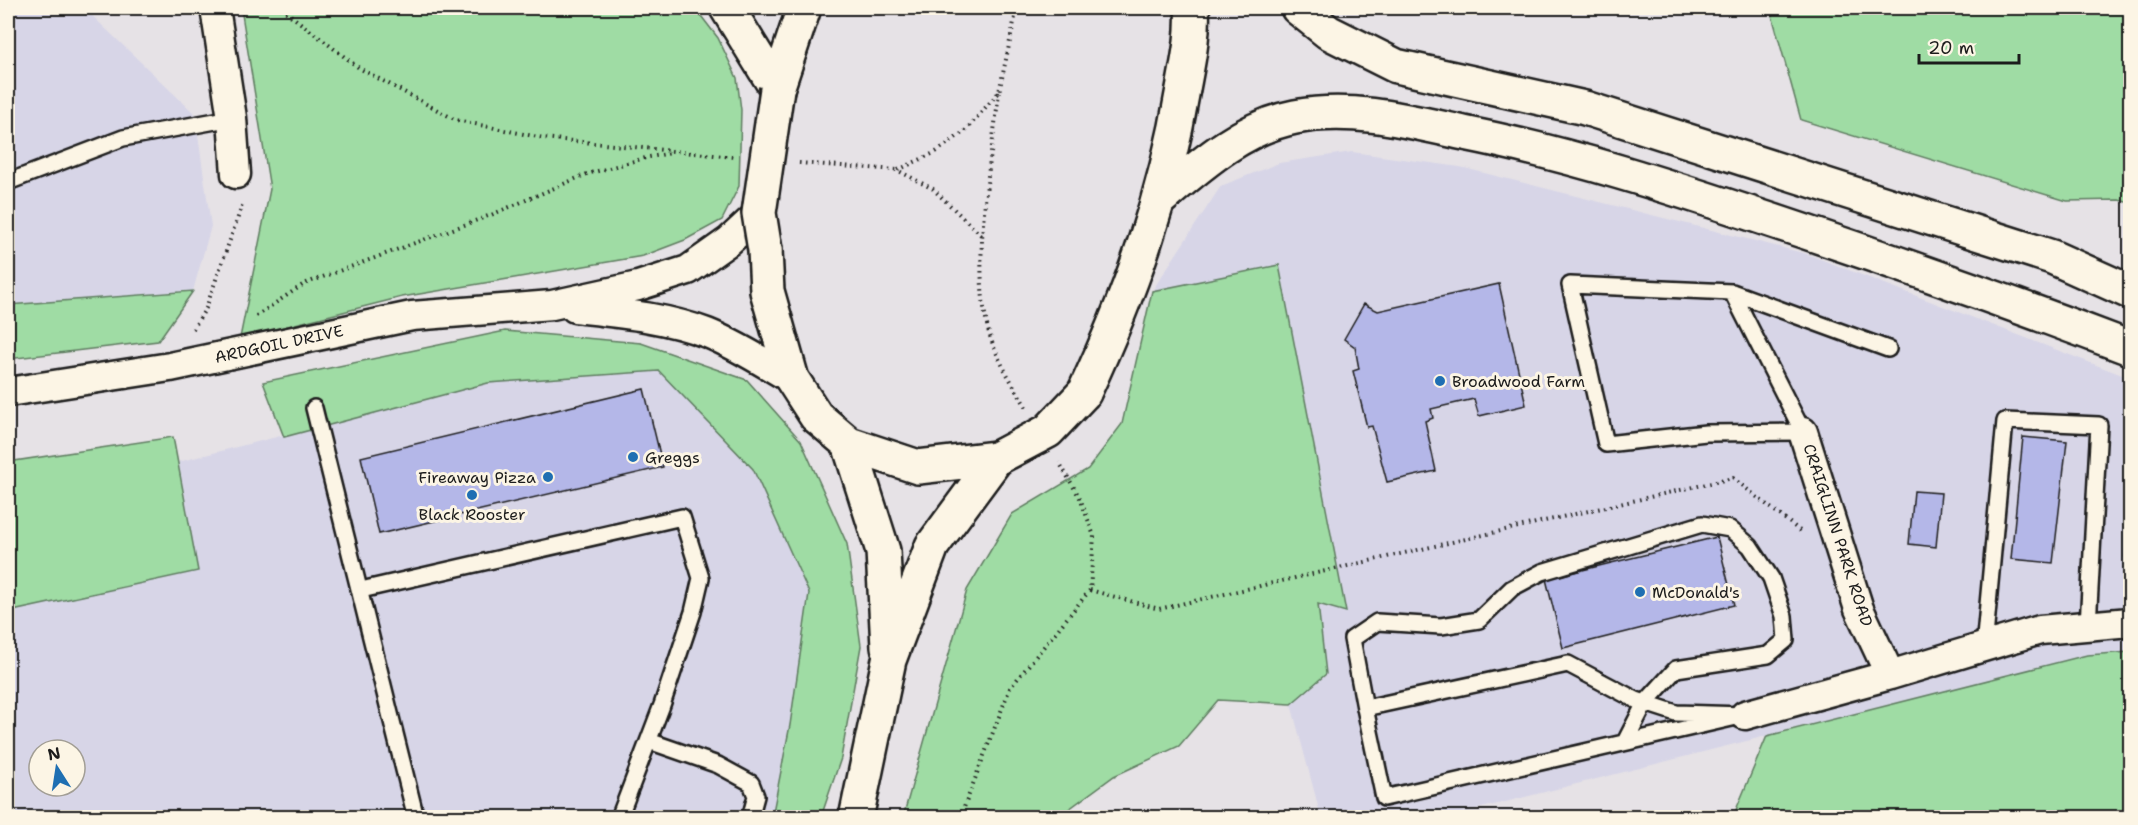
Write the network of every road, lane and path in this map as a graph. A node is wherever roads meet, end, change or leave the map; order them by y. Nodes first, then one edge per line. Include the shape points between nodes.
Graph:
1 (215, 8) edge
2 (281, 8) edge
3 (727, 8) edge
4 (804, 8) edge
5 (1017, 8) edge
6 (1192, 8) edge
7 (1298, 8) edge
8 (777, 89) junction
9 (999, 92) junction
10 (232, 118) junction
11 (236, 174) joint
12 (8, 182) edge
13 (1159, 200) junction
14 (759, 213) junction
15 (983, 237) junction
16 (1732, 292) junction
17 (2130, 292) edge
18 (552, 305) junction
19 (252, 318) dead end
20 (2130, 348) edge
21 (1888, 349) dead end
22 (170, 367) junction
23 (792, 380) junction
24 (8, 392) edge
25 (314, 408) dead end
26 (1027, 408) dead end
27 (1803, 432) junction
28 (849, 444) junction
29 (997, 458) junction
30 (1056, 458) dead end
31 (1806, 540) dead end
32 (361, 590) junction
33 (1090, 590) junction
34 (2130, 622) edge
35 (2088, 625) junction
36 (1984, 648) junction
37 (889, 660) junction
38 (1890, 675) junction
39 (1645, 703) junction
40 (1365, 708) junction
41 (1745, 715) junction
42 (649, 741) junction
43 (1624, 742) junction
44 (416, 818) edge
45 (619, 818) edge
46 (750, 818) edge
47 (856, 818) edge
48 (960, 818) edge

1 - 10 street
2 - 19 path via 359,68 456,120 543,138 680,152 587,174 491,215 304,284
3 - 8 main road
4 - 8 main road
5 - 9 path
6 - 13 main road via 1194,27 1178,122
7 - 17 main road via 1328,32 1396,66 1585,108 2052,257
8 - 14 main road, bridge
9 - 15 path
9 - 15 path via 965,131 936,152 897,170 933,189
10 - 11 street
10 - 12 lane via 123,138
11 - 22 path via 246,195 206,308
13 - 20 main road via 1198,166 1250,132 1293,117 1344,112 1534,147 1644,178 1957,282
13 - 29 main road, bridge via 1121,314 1084,393 1048,431
14 - 18 street, ARDGOIL DRIVE via 729,241 688,270 638,286
14 - 23 main road, bridge via 767,291
15 - 26 path via 982,297 988,331
16 - 21 lane
16 - 27 lane
16 - 27 lane via 1570,285 1606,444 1706,433
18 - 22 street, ARDGOIL DRIVE via 412,316
18 - 23 street, ARDGOIL DRIVE via 641,316 706,333
22 - 24 street, ARDGOIL DRIVE
23 - 28 main road via 816,416
25 - 32 lane
27 - 38 street, CRAIGLINN PARK ROAD via 1859,609
28 - 29 main road via 918,466
28 - 37 main road via 883,551
29 - 37 main road via 932,546
30 - 33 path via 1080,498 1094,536
31 - 33 path via 1733,478 1159,609
32 - 42 lane via 682,517 701,578
32 - 44 lane
33 - 48 path via 1010,688
34 - 35 street
35 - 36 street via 2040,630
35 - 36 lane via 2099,425 2005,421
36 - 38 street
37 - 47 main road
38 - 41 street
39 - 40 lane via 1568,664
39 - 40 lane via 1676,669 1768,655 1786,640 1784,616 1771,578 1750,546 1730,529 1702,524 1542,572 1512,588 1479,620 1425,626 1377,622 1352,639
39 - 41 lane via 1676,713
39 - 43 lane
40 - 43 lane via 1384,798
41 - 43 lane
42 - 45 lane
42 - 46 lane via 718,765 751,783 756,796

